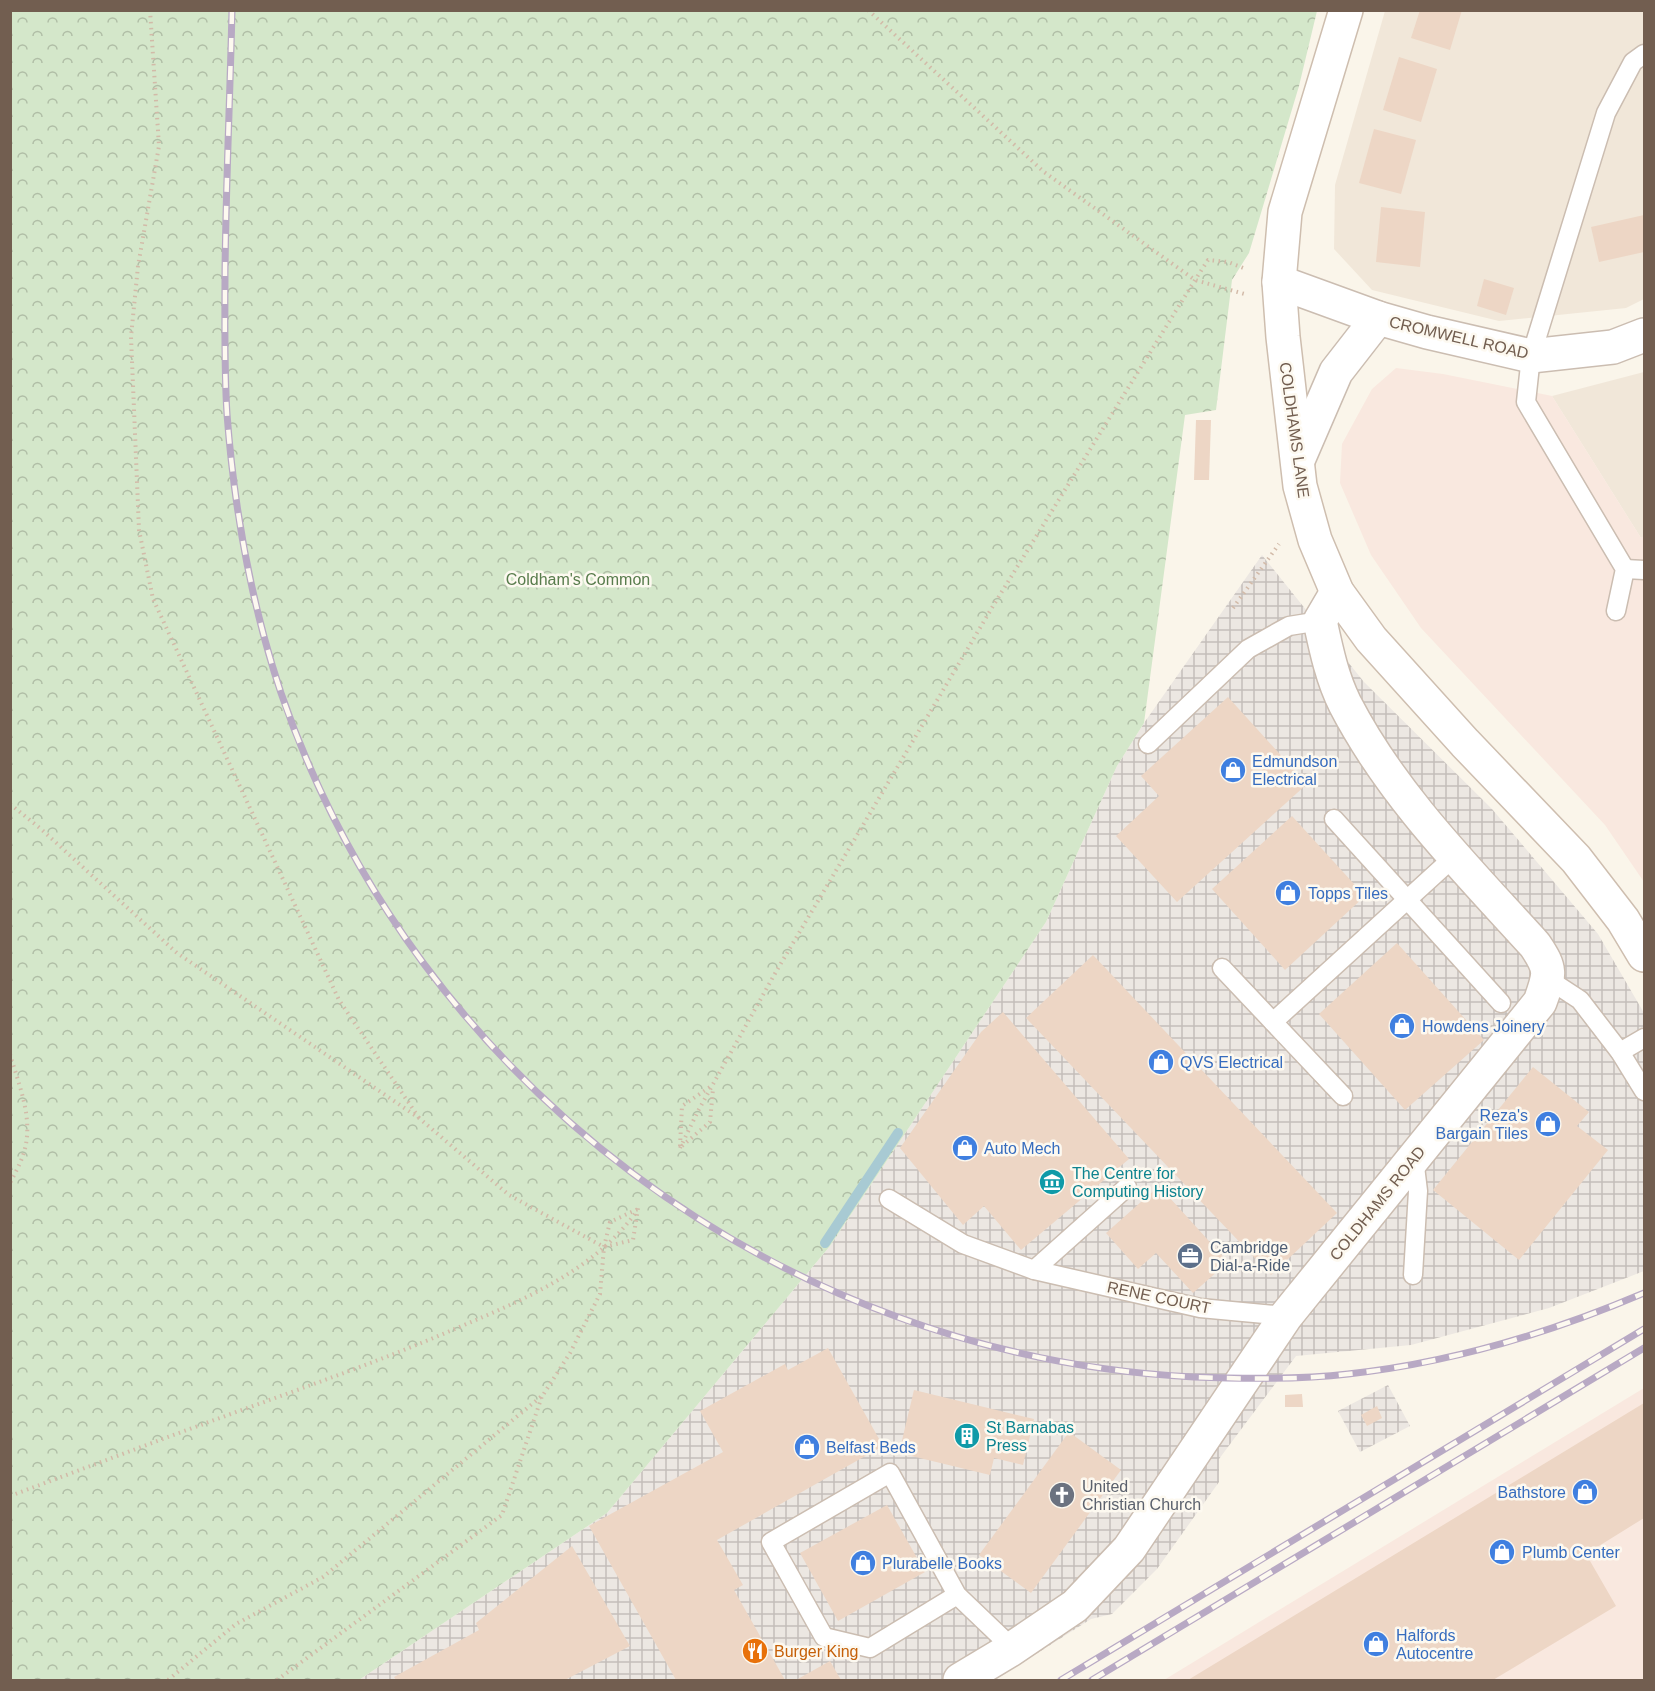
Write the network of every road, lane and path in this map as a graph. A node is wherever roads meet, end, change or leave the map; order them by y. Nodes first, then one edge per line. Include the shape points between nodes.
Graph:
1 (150, 10) edge
2 (868, 10) edge
3 (1346, 10) edge
4 (1644, 54) edge
5 (1195, 280) junction
6 (1259, 280) junction
7 (1248, 295) junction
8 (1248, 304) dead end
9 (1378, 318) junction
10 (1644, 335) edge
11 (1531, 356) junction
12 (1298, 460) junction
13 (1279, 544) dead end
14 (1625, 569) junction
15 (1644, 570) edge
16 (1337, 592) junction
17 (1233, 608) dead end
18 (1616, 611) dead end
19 (1320, 621) junction
20 (1148, 744) dead end
21 (10, 804) edge
22 (1334, 819) dead end
23 (1455, 856) junction
24 (1407, 900) junction
25 (1644, 955) edge
26 (1222, 968) dead end
27 (1548, 979) junction
28 (1501, 1003) dead end
29 (1273, 1022) junction
30 (1644, 1038) edge
31 (1620, 1052) junction
32 (10, 1054) edge
33 (713, 1085) junction
34 (1644, 1090) edge
35 (1343, 1096) dead end
36 (419, 1118) junction
37 (680, 1148) junction
38 (1414, 1158) junction
39 (16, 1171) junction
40 (10, 1173) edge
41 (10, 1183) edge
42 (1127, 1187) dead end
43 (889, 1199) dead end
44 (638, 1208) junction
45 (604, 1247) junction
46 (1034, 1270) junction
47 (1413, 1275) dead end
48 (1286, 1316) junction
49 (543, 1395) junction
50 (10, 1496) edge
51 (957, 1595) junction
52 (1010, 1650) junction
53 (168, 1680) edge
54 (277, 1680) edge
55 (960, 1680) edge

1 - 36 path via 159,146 138,266 131,337 139,530 153,599 339,1000
2 - 5 path via 1044,172
3 - 6 street, COLDHAMS LANE via 1285,212
4 - 11 lane via 1634,62 1606,113
5 - 6 path via 1208,260 1228,262
5 - 7 path
5 - 33 path via 993,606
6 - 7 path
6 - 9 street, CROMWELL ROAD
6 - 12 street, COLDHAMS LANE via 1282,338
7 - 8 path
9 - 11 street, CROMWELL ROAD
9 - 12 street via 1336,372
10 - 11 street, CROMWELL ROAD via 1613,347
11 - 14 lane via 1526,402
12 - 16 street, COLDHAMS LANE via 1300,486 1315,540
13 - 17 path
14 - 15 lane
14 - 18 lane
16 - 19 street
16 - 25 street, COLDHAMS LANE via 1371,639 1576,859 1623,920
19 - 20 lane via 1289,626 1248,649
19 - 23 street via 1328,661 1344,703 1394,784
21 - 36 path via 177,953
22 - 24 lane
23 - 24 lane
23 - 27 street via 1535,945 1547,963
24 - 28 lane
24 - 29 lane
26 - 29 lane
27 - 31 lane via 1580,1000
27 - 38 street, COLDHAMS ROAD via 1540,1002
29 - 35 lane
30 - 31 lane
31 - 34 lane
32 - 39 path via 27,1111 24,1152
33 - 37 path
33 - 37 path via 710,1122
33 - 37 path via 682,1106
36 - 45 path via 509,1195
38 - 47 lane via 1418,1191
38 - 48 street, COLDHAMS ROAD
39 - 40 path
39 - 41 path
42 - 46 lane
43 - 46 lane, RENE COURT via 963,1244
44 - 45 path via 622,1231
44 - 45 path via 610,1222
44 - 45 path via 633,1240
45 - 49 path via 600,1294
45 - 50 path via 570,1274 528,1297 401,1352
46 - 48 lane, RENE COURT via 1200,1308
48 - 52 street, COLDHAMS ROAD via 1129,1549 1075,1606
49 - 53 path via 323,1577 236,1624
49 - 54 path via 502,1515
51 - 51 lane via 870,1648 824,1637 771,1542 890,1473
51 - 52 lane
52 - 55 street, COLDHAMS ROAD

